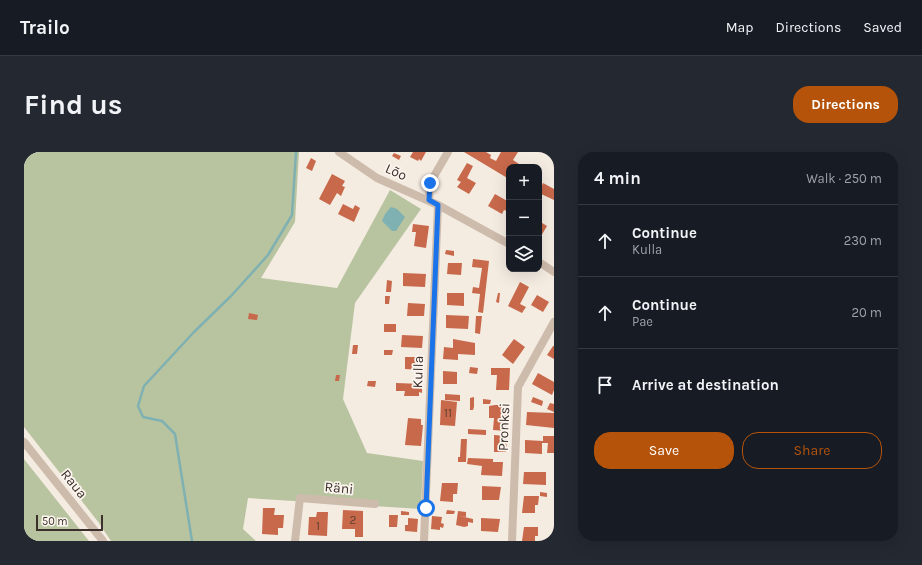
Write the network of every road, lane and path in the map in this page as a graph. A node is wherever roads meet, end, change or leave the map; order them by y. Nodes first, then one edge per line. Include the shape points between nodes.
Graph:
1 (340, 152) edge
2 (448, 152) edge
3 (429, 200) junction
4 (438, 205) junction
5 (506, 242) edge
6 (542, 264) edge
7 (554, 272) edge
8 (554, 322) edge
9 (24, 442) edge
10 (375, 504) dead end
11 (103, 541) edge
12 (295, 541) edge
13 (424, 541) edge
14 (512, 541) edge

1 - 3 street, Lõo via 377,178
2 - 3 street via 430,183
3 - 4 street, Lõo
4 - 5 street, Lõo
4 - 13 street, Kulla
6 - 7 street
8 - 14 street, Pronksi via 518,386
9 - 11 street, Raua
10 - 12 street, Räni via 300,498

